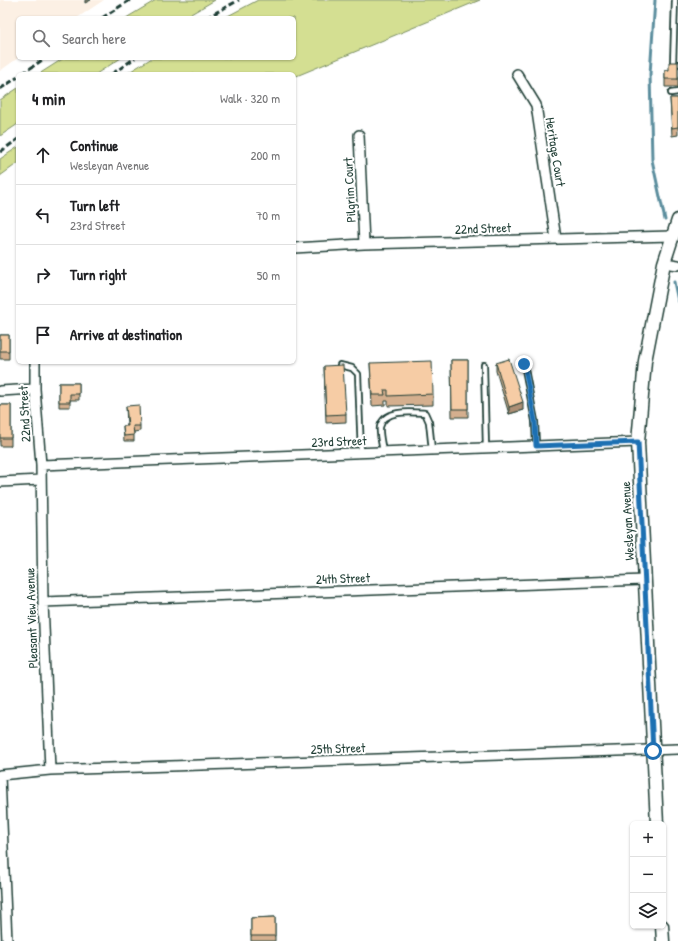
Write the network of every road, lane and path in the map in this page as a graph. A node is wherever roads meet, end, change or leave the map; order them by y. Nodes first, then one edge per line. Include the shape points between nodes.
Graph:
1 (675, 0) edge
2 (678, 64) edge
3 (517, 74) dead end
4 (678, 92) edge
5 (671, 93) dead end
6 (359, 135) dead end
7 (678, 220) edge
8 (672, 236) junction
9 (556, 239) junction
10 (364, 244) junction
11 (296, 248) edge
12 (664, 263) junction
13 (678, 265) edge
14 (35, 364) edge
15 (524, 364) dead end
16 (484, 365) dead end
17 (340, 366) edge
18 (35, 390) junction
19 (0, 391) edge
20 (638, 442) junction
21 (536, 446) junction
22 (486, 448) junction
23 (432, 450) junction
24 (383, 452) junction
25 (361, 453) junction
26 (40, 465) junction
27 (41, 480) junction
28 (0, 482) edge
29 (644, 580) junction
30 (43, 602) junction
31 (678, 749) edge
32 (653, 751) junction
33 (50, 770) junction
34 (0, 776) edge
35 (657, 821) edge
36 (662, 929) edge
37 (7, 941) edge
38 (663, 941) edge

1 - 2 lane via 672,64
3 - 9 street, Heritage Court via 536,105
4 - 5 lane
6 - 10 street, Pilgrim Court
7 - 8 street, Wesleyan Avenue
8 - 9 street, 22nd Street
8 - 12 street, Wesleyan Avenue
9 - 10 street, 22nd Street
10 - 11 street, 22nd Street
12 - 13 street
12 - 20 street, Wesleyan Avenue via 645,361
14 - 18 street, 22nd Street
15 - 21 lane via 535,421
16 - 22 lane
17 - 25 lane via 352,368 358,374
18 - 19 street
18 - 26 street, 22nd Street
20 - 21 street, 23rd Street
20 - 29 street, Wesleyan Avenue
21 - 22 street, 23rd Street
22 - 23 street, 23rd Street
23 - 24 street, 23rd Street
23 - 24 lane via 429,422 425,413 411,412 390,414 383,419 380,428
24 - 25 street, 23rd Street
25 - 26 street, 23rd Street
26 - 27 street, Pleasant View Avenue
27 - 28 street
27 - 30 street, Pleasant View Avenue
29 - 30 street, 24th Street
29 - 32 street, Wesleyan Avenue
30 - 33 street, Pleasant View Avenue
31 - 32 street, 25th Street
32 - 33 street, 25th Street
32 - 35 street, Wesleyan Avenue
33 - 34 street, 25th Street
34 - 37 street
36 - 38 street

